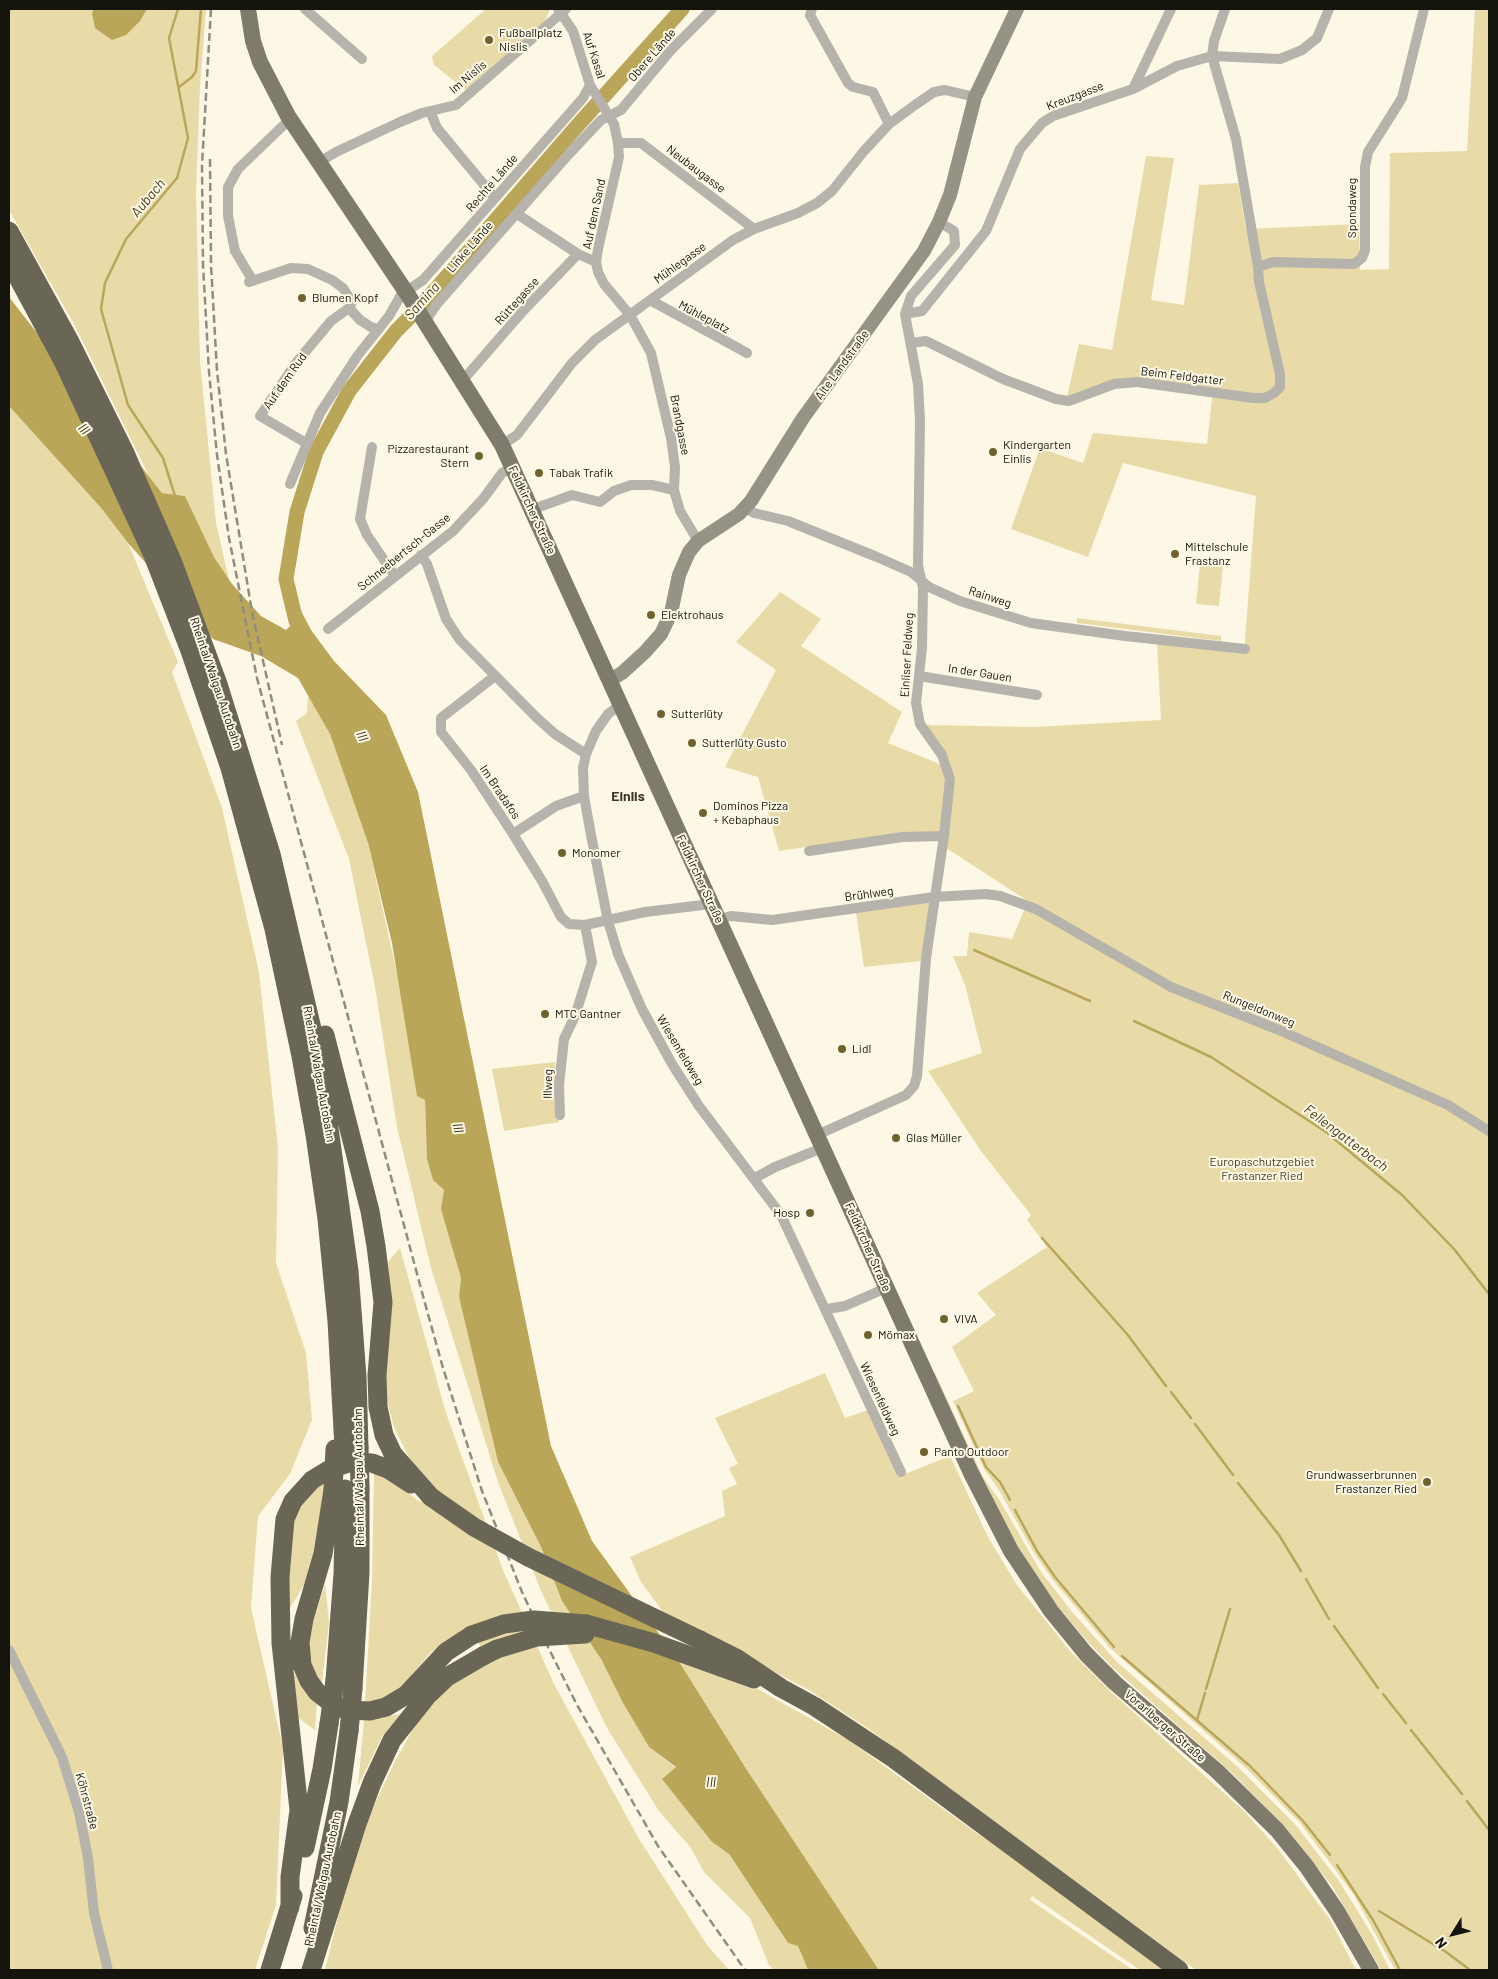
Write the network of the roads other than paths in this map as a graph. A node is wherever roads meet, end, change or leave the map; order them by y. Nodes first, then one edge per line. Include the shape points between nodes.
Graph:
1 (248, 9) edge
2 (305, 9) edge
3 (712, 9) edge
4 (812, 9) edge
5 (1017, 9) edge
6 (1171, 9) edge
7 (1225, 9) edge
8 (1329, 9) edge
9 (1424, 9) edge
10 (562, 10) edge
11 (1212, 56) junction
12 (362, 59) dead end
13 (591, 88) junction
14 (1133, 89) junction
15 (976, 97) junction
16 (430, 111) junction
17 (607, 113) junction
18 (290, 119) junction
19 (889, 124) junction
20 (618, 143) junction
21 (318, 163) junction
22 (495, 198) junction
23 (517, 214) junction
24 (939, 222) junction
25 (754, 229) junction
26 (9, 231) edge
27 (578, 254) junction
28 (596, 262) junction
29 (11, 266) edge
30 (1258, 267) junction
31 (407, 294) junction
32 (650, 300) junction
33 (349, 308) junction
34 (905, 314) junction
35 (630, 315) junction
36 (424, 320) junction
37 (379, 329) junction
38 (910, 343) junction
39 (747, 354) dead end
40 (463, 380) junction
41 (306, 443) junction
42 (502, 445) junction
43 (372, 446) dead end
44 (512, 467) junction
45 (290, 484) dead end
46 (674, 490) junction
47 (746, 508) junction
48 (531, 510) junction
49 (698, 541) junction
50 (421, 555) junction
51 (395, 576) junction
52 (921, 579) junction
53 (328, 629) dead end
54 (1245, 649) dead end
55 (494, 676) junction
56 (919, 676) junction
57 (610, 680) junction
58 (1037, 695) dead end
59 (621, 704) junction
60 (586, 754) junction
61 (584, 796) junction
62 (513, 834) junction
63 (944, 836) junction
64 (809, 851) dead end
65 (934, 897) junction
66 (1024, 903) joint
67 (715, 912) junction
68 (608, 921) junction
69 (585, 924) junction
70 (295, 952) junction
71 (560, 1115) dead end
72 (1489, 1132) edge
73 (820, 1142) junction
74 (755, 1178) junction
75 (886, 1288) junction
76 (827, 1309) junction
77 (346, 1448) junction
78 (902, 1472) dead end
79 (971, 1473) joint
80 (346, 1489) junction
81 (431, 1497) junction
82 (618, 1635) junction
83 (9, 1650) edge
84 (781, 1688) junction
85 (290, 1907) junction
86 (108, 1970) edge
87 (270, 1970) edge
88 (303, 1970) edge
89 (310, 1970) edge
90 (1179, 1970) edge
91 (1371, 1970) edge

1 - 18 main road via 260,62
2 - 12 street
3 - 17 street, Obere Lände via 671,50 621,110
4 - 19 street via 810,15 848,83 873,92
5 - 15 main road, Alte Landstraße
6 - 14 street
7 - 11 street
8 - 11 street, Kreuzgasse via 1317,38 1302,50 1280,59
9 - 30 street, Spondaweg via 1402,98 1368,152 1365,167 1365,250 1362,258 1354,264 1273,262
10 - 13 street, Auf Kasal via 573,32
10 - 16 street, Im Nislis via 456,104
11 - 14 street, Kreuzgasse via 1177,66
11 - 30 street via 1236,139
13 - 17 street, Auf Kasal
13 - 22 street, Rechte Lände
14 - 34 street, Kreuzgasse via 1053,116 1042,123 1020,149 986,231 922,311
15 - 19 street, Mühlegasse via 946,90 934,92
15 - 24 main road, Alte Landstraße via 950,195
16 - 21 street, Im Nislis via 391,126
16 - 22 street via 437,128
17 - 20 street, Auf dem Sand via 614,124
17 - 23 street, Linke Lände
18 - 21 main road
18 - 33 street via 238,169 228,187 228,216 235,251 251,282 298,266 343,288 352,302
19 - 25 street, Mühlegasse via 825,197 798,213
20 - 25 street, Neubaugasse via 641,143
20 - 28 street, Auf dem Sand via 619,157
21 - 31 main road
22 - 31 street, Rechte Lände
23 - 27 street
23 - 36 street, Linke Lände
24 - 34 street via 954,231 955,245 912,296
24 - 47 main road, Alte Landstraße via 924,251 803,418
25 - 32 street, Mühlegasse via 733,240
26 - 70 highway, Rheintal/Walgau Autobahn via 70,340 173,563 237,740
27 - 28 street
27 - 40 street, Rüttegasse
28 - 35 street, Auf dem Sand via 604,284
29 - 77 highway, Rheintal/Walgau Autobahn via 64,363 153,555 230,768 274,929 316,1143 329,1238
30 - 38 street, Beim Feldgatter via 1280,374 1280,387 1265,398 1137,382 1114,384 1069,401 1056,399 1003,379 926,342
31 - 36 main road, Feldkircher Straße
31 - 37 street
32 - 35 street, Mühlegasse
32 - 39 street, Mühleplatz
33 - 37 street via 366,323
33 - 41 street, Auf dem Rud via 331,321 296,363 260,416
34 - 38 street, Einliser Feldweg
35 - 42 street, Mühlegasse via 595,340 572,363 517,435
35 - 46 street, Brandgasse via 652,352 671,438
36 - 40 main road, Feldkircher Straße
37 - 41 street via 339,383
38 - 52 street, Einliser Feldweg via 919,389 918,565
40 - 42 main road, Feldkircher Straße
41 - 45 street
42 - 44 main road, Feldkircher Straße
43 - 51 street via 360,519 367,536
44 - 48 main road, Feldkircher Straße
44 - 50 street, Schneebertsch-Gasse via 502,473 453,530
46 - 48 street via 631,485 614,491 600,502 572,495
46 - 49 street, Brandgasse via 680,512
47 - 49 main road, Alte Landstraße
47 - 52 street, Rainweg via 754,514 815,531
48 - 57 main road, Feldkircher Straße
49 - 57 main road, Alte Landstraße via 683,562 672,613 661,634 622,673
50 - 51 street, Schneebertsch-Gasse
50 - 55 street via 446,619 460,640
51 - 53 street, Schneebertsch-Gasse
52 - 54 street, Rainweg via 960,601 1031,623
52 - 56 street, Einliser Feldweg
55 - 60 street via 543,723
55 - 62 street, Im Bradafos via 442,718 441,732 471,770
56 - 58 street, In der Gauen
56 - 63 street, Einliser Feldweg via 916,703 920,724 942,755 950,778
57 - 59 main road, Feldkircher Straße
59 - 60 street, Wiesenfeldweg via 606,717
59 - 67 main road, Feldkircher Straße
60 - 61 street, Wiesenfeldweg
61 - 62 street via 556,806
61 - 68 street, Wiesenfeldweg
62 - 69 street, Im Bradafos via 561,917 569,924
63 - 64 street via 902,837
63 - 65 street, Einliser Feldweg
65 - 66 street, Brühlweg via 986,894
65 - 67 street, Brühlweg via 772,920
65 - 73 street, Einliser Feldweg via 914,1086 906,1095
66 - 72 street, Rungeldonweg via 1160,982 1448,1105
67 - 68 street via 645,912
67 - 73 main road, Feldkircher Straße
68 - 69 street, Im Bradafos
68 - 74 street, Wiesenfeldweg via 628,978 672,1064 699,1106
69 - 71 street, Illweg via 592,962 576,1016 564,1039 559,1085
70 - 77 highway, Rheintal/Walgau Autobahn via 312,1029 349,1271 357,1377
70 - 81 highway via 317,1004 370,1211 383,1302 377,1375 378,1407 384,1435 393,1454
73 - 74 street
73 - 75 main road, Feldkircher Straße
74 - 76 street, Wiesenfeldweg via 785,1221
75 - 76 street via 845,1306
75 - 79 main road, Feldkircher Straße
76 - 78 street, Wiesenfeldweg via 846,1357
77 - 80 highway, Rheintal/Walgau Autobahn
79 - 91 main road, Vorarlberger Straße via 1011,1551 1059,1621 1115,1683 1218,1772 1277,1830 1338,1911
80 - 82 highway, bridge via 323,1554 300,1642 305,1673 317,1692 335,1706 370,1711 386,1707 406,1695 446,1652 472,1635 504,1624 534,1620 586,1624
80 - 85 highway, Rheintal/Walgau Autobahn, bridge via 343,1583 329,1724 312,1817
80 - 88 highway, Rheintal/Walgau Autobahn, bridge via 360,1573 353,1688 339,1802
81 - 84 highway, bridge via 474,1527 528,1557 700,1640 754,1669
81 - 85 highway via 388,1469 372,1463 352,1462 330,1469 312,1480 293,1502 285,1519 280,1577 281,1643 299,1810 290,1877
82 - 84 highway via 654,1643
82 - 89 highway, bridge via 562,1634 497,1649 447,1678 428,1695 392,1740 372,1783
83 - 86 street, Köhrstraße via 62,1757 79,1812 94,1913
84 - 90 highway via 893,1758
85 - 87 highway, Rheintal/Walgau Autobahn

